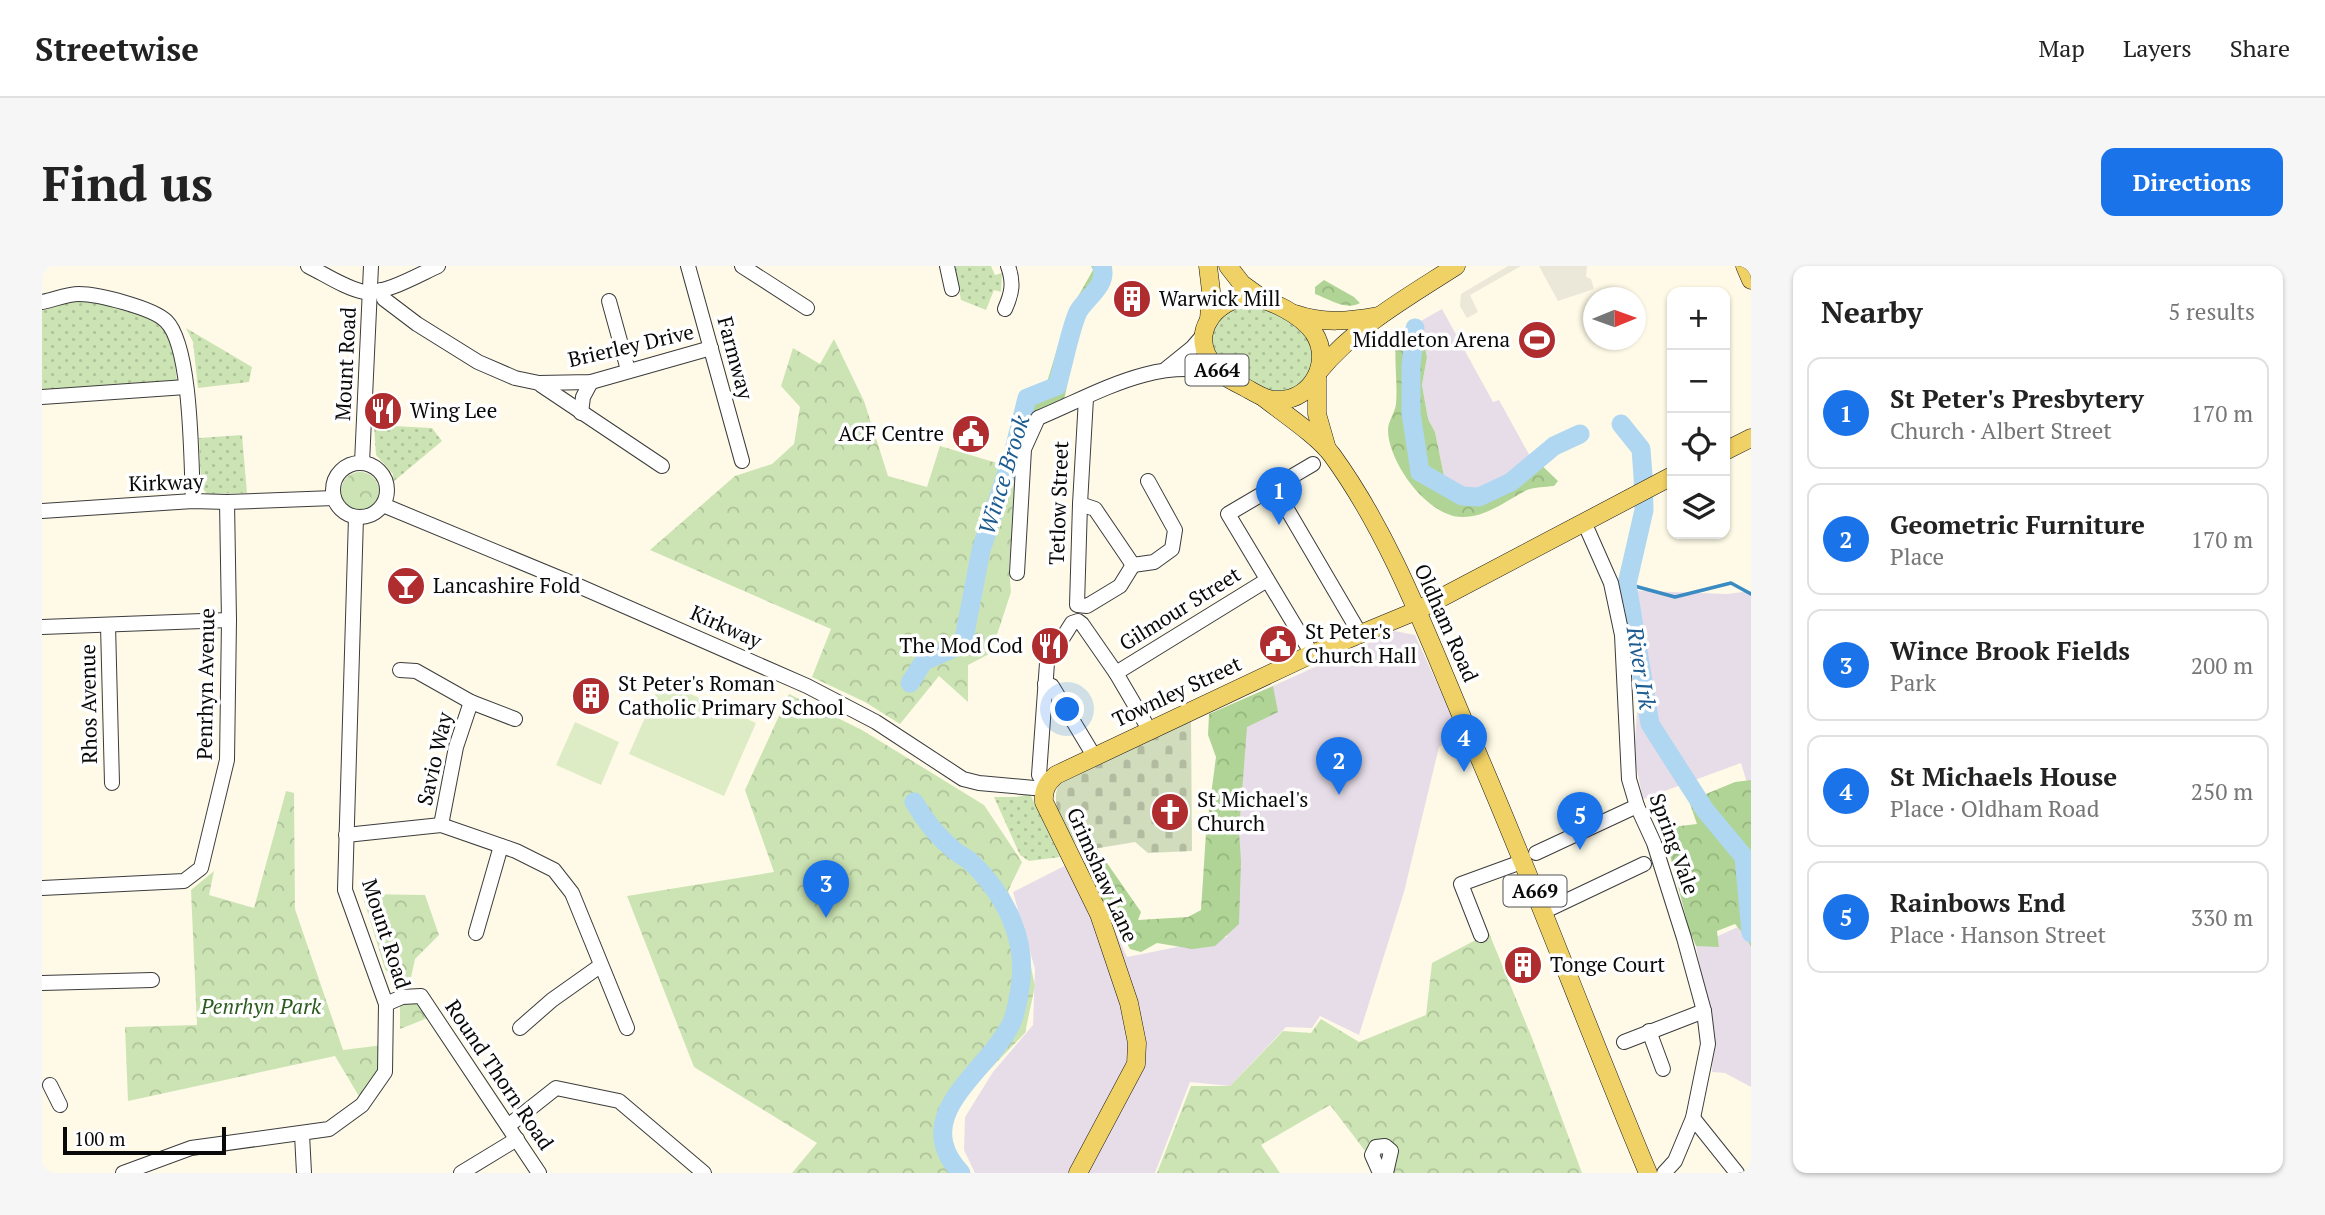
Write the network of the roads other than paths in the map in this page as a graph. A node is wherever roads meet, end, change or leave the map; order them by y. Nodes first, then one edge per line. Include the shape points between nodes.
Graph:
1 (308, 266) edge
2 (371, 266) edge
3 (438, 266) edge
4 (688, 266) edge
5 (742, 266) edge
6 (947, 266) edge
7 (1008, 266) edge
8 (1208, 266) edge
9 (1228, 266) edge
10 (1456, 266) edge
11 (1745, 266) edge
12 (1751, 280) edge
13 (952, 289) dead end
14 (375, 291) junction
15 (1265, 299) junction
16 (609, 301) dead end
17 (42, 302) edge
18 (807, 308) dead end
19 (1005, 309) dead end
20 (1285, 310) junction
21 (1378, 316) junction
22 (1207, 327) junction
23 (711, 348) junction
24 (628, 370) junction
25 (1162, 372) junction
26 (1221, 374) junction
27 (1318, 374) junction
28 (591, 382) junction
29 (539, 383) junction
30 (186, 387) junction
31 (42, 397) edge
32 (1263, 397) junction
33 (1086, 398) junction
34 (581, 413) junction
35 (1751, 438) edge
36 (1730, 448) edge
37 (1327, 450) junction
38 (742, 461) dead end
39 (362, 463) junction
40 (1313, 464) dead end
41 (662, 466) dead end
42 (1667, 478) edge
43 (1148, 481) dead end
44 (1274, 487) junction
45 (334, 498) junction
46 (193, 501) junction
47 (227, 502) junction
48 (1080, 504) junction
49 (383, 505) junction
50 (42, 511) edge
51 (356, 517) junction
52 (1584, 522) junction
53 (1133, 565) junction
54 (1017, 573) dead end
55 (1267, 579) junction
56 (1416, 611) junction
57 (229, 620) junction
58 (108, 625) junction
59 (42, 627) edge
60 (1359, 632) junction
61 (1312, 654) junction
62 (400, 670) dead end
63 (1116, 673) junction
64 (1045, 684) junction
65 (471, 702) junction
66 (515, 719) dead end
67 (1150, 731) junction
68 (1094, 756) junction
69 (112, 783) dead end
70 (1046, 786) junction
71 (1637, 806) junction
72 (441, 825) junction
73 (345, 835) junction
74 (501, 846) junction
75 (1530, 857) junction
76 (1644, 864) dead end
77 (42, 888) edge
78 (1542, 912) junction
79 (476, 933) dead end
80 (1481, 935) dead end
81 (600, 966) junction
82 (152, 980) dead end
83 (42, 984) edge
84 (386, 1004) junction
85 (1704, 1011) junction
86 (520, 1028) dead end
87 (627, 1028) dead end
88 (1649, 1031) junction
89 (1624, 1042) dead end
90 (1662, 1069) dead end
91 (1693, 1118) junction
92 (508, 1126) junction
93 (302, 1133) junction
94 (517, 1139) junction
95 (123, 1173) edge
96 (304, 1173) edge
97 (461, 1173) edge
98 (539, 1173) edge
99 (704, 1173) edge
100 (1078, 1173) edge
101 (1380, 1173) edge
102 (1386, 1173) edge
103 (1648, 1173) edge
104 (1664, 1173) edge
105 (1737, 1173) edge

1 - 14 street via 346,285
2 - 14 street, Mount Road
3 - 14 street
4 - 23 street, Farmway
5 - 18 street
6 - 13 street
7 - 19 street via 1013,278
8 - 22 main road, A664
9 - 15 main road, A664 via 1242,284
10 - 21 main road, A664
11 - 12 main road
14 - 29 street, Brierley Drive via 478,362
14 - 39 street, Mount Road
15 - 20 main road, A664
15 - 22 main road, A664 via 1231,299 1215,311
16 - 24 street
17 - 30 street via 78,294 124,302 166,320 179,343
20 - 21 main road, A664 via 1321,320
20 - 27 main road, A664 via 1314,333 1321,351
21 - 27 main road, A664 via 1331,356
22 - 25 street
22 - 26 main road, A664 via 1206,351
23 - 24 street, Brierley Drive
23 - 38 street, Farmway
24 - 28 street, Brierley Drive
25 - 26 street via 1192,367
25 - 33 street via 1117,382
26 - 32 main road, A664
27 - 32 main road, A664 via 1297,396 1282,400
27 - 37 main road, Oldham Road via 1317,414
28 - 29 street, Brierley Drive
28 - 34 street
29 - 34 street
30 - 31 street
30 - 46 street
32 - 37 main road, Oldham Road
33 - 48 street, Tetlow Street
33 - 54 street via 1038,418 1024,449
34 - 41 street
35 - 36 main road
37 - 56 main road, Oldham Road / A669 via 1376,528
39 - 45 street via 341,471 335,479
39 - 49 street via 371,465 385,480
40 - 44 street
42 - 52 main road, Townley Street
43 - 53 street via 1175,530 1172,550 1154,562
44 - 55 street via 1228,514
44 - 60 street
45 - 47 street, Kirkway
45 - 51 street via 339,508
46 - 47 street, Kirkway
46 - 50 street, Kirkway
47 - 57 street, Penrhyn Avenue
48 - 53 street via 1095,509
48 - 53 street, Tetlow Street via 1076,601 1080,607 1120,586
49 - 51 street via 369,516
49 - 70 street, Kirkway via 807,686 876,722 963,779
51 - 73 street, Mount Road
52 - 56 main road, Townley Street
52 - 71 street, Spring Vale via 1611,583 1622,635 1629,779
55 - 61 street
55 - 63 street, Gilmour Street
56 - 60 main road, Townley Street
56 - 75 main road, Oldham Road / A669
57 - 58 street
57 - 77 street, Penrhyn Avenue via 227,760 201,868 184,881
58 - 59 street
58 - 69 street, Rhos Avenue
60 - 61 main road, Townley Street
61 - 67 main road, Townley Street
62 - 65 street, Savio Way via 415,665
63 - 64 street via 1078,621 1072,623 1048,663
63 - 67 street
64 - 68 street via 1052,686
64 - 70 street via 1039,775
65 - 66 street, Savio Way
65 - 72 street, Savio Way via 456,747
67 - 68 main road, Townley Street
68 - 70 main road, Townley Street via 1056,775
70 - 100 main road, Grimshaw Lane via 1048,813 1082,876 1112,950 1137,1043 1136,1064
71 - 75 street
71 - 85 street, Spring Vale via 1654,844
72 - 73 street
72 - 74 street
73 - 84 street, Mount Road via 345,890
74 - 79 street
74 - 81 street via 554,870 572,893
75 - 78 main road, Oldham Road / A669
75 - 80 street via 1461,884
76 - 78 street
78 - 103 main road, Oldham Road / A669
81 - 86 street
81 - 87 street
82 - 83 street
84 - 92 street, Round Thorn Road via 421,996
84 - 93 street, Mount Road via 385,1072 362,1105 329,1129
85 - 88 street
85 - 91 street, Spring Vale via 1708,1044
88 - 89 street
88 - 90 street
91 - 104 street, Spring Vale via 1675,1161
91 - 105 street
92 - 94 street, Round Thorn Road
92 - 99 street via 556,1088 618,1101
93 - 95 street, Mount Road via 191,1147
93 - 96 street
94 - 97 street
94 - 98 street, Round Thorn Road
101 - 102 street via 1372,1155 1376,1147 1385,1146 1391,1151

